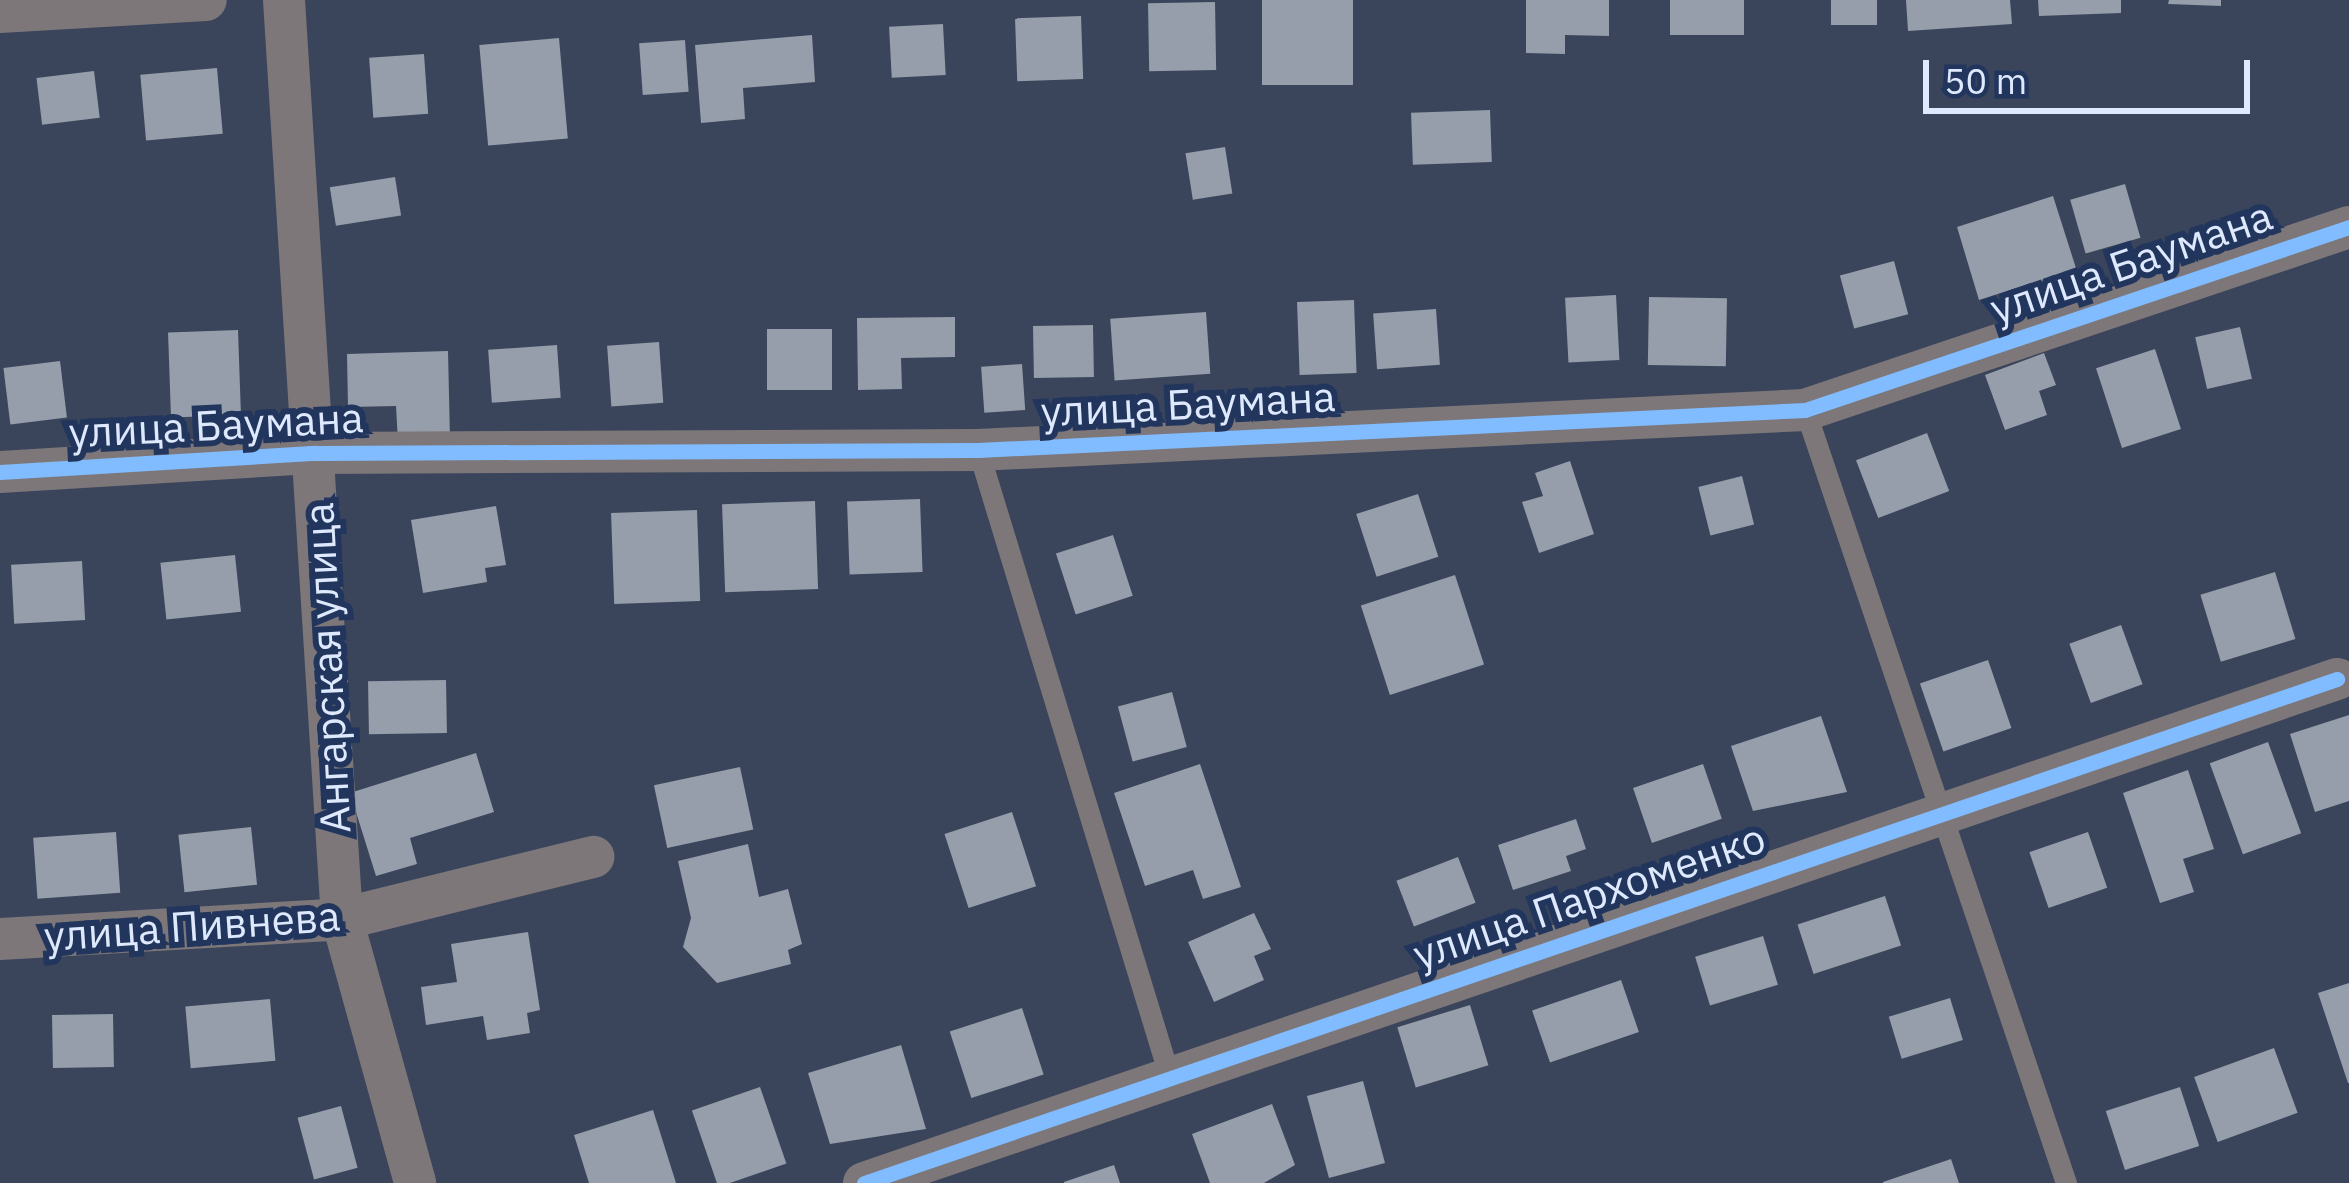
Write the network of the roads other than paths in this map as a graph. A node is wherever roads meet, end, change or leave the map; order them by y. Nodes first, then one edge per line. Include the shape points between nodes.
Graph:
1 (206, 0) edge
2 (284, 0) edge
3 (0, 12) edge
4 (2349, 227) edge
5 (1805, 410) junction
6 (978, 450) junction
7 (315, 453) junction
8 (0, 472) edge
9 (2337, 680) dead end
10 (1941, 815) junction
11 (593, 857) dead end
12 (343, 919) junction
13 (0, 939) edge
14 (1168, 1075) junction
15 (416, 1183) edge
16 (864, 1183) edge
17 (2066, 1183) edge

1 - 3 street
2 - 7 street, Ангарская улица
4 - 5 street, улица Баумана
5 - 6 street, улица Баумана
5 - 10 lane
6 - 7 street, улица Баумана
6 - 14 lane
7 - 8 street, улица Баумана
7 - 12 street, Ангарская улица
9 - 10 street, улица Пархоменко
10 - 14 street, улица Пархоменко
10 - 17 lane
11 - 12 street, улица Пивнева
12 - 13 street, улица Пивнева
12 - 15 street, Ангарская улица
14 - 16 street, улица Пархоменко

